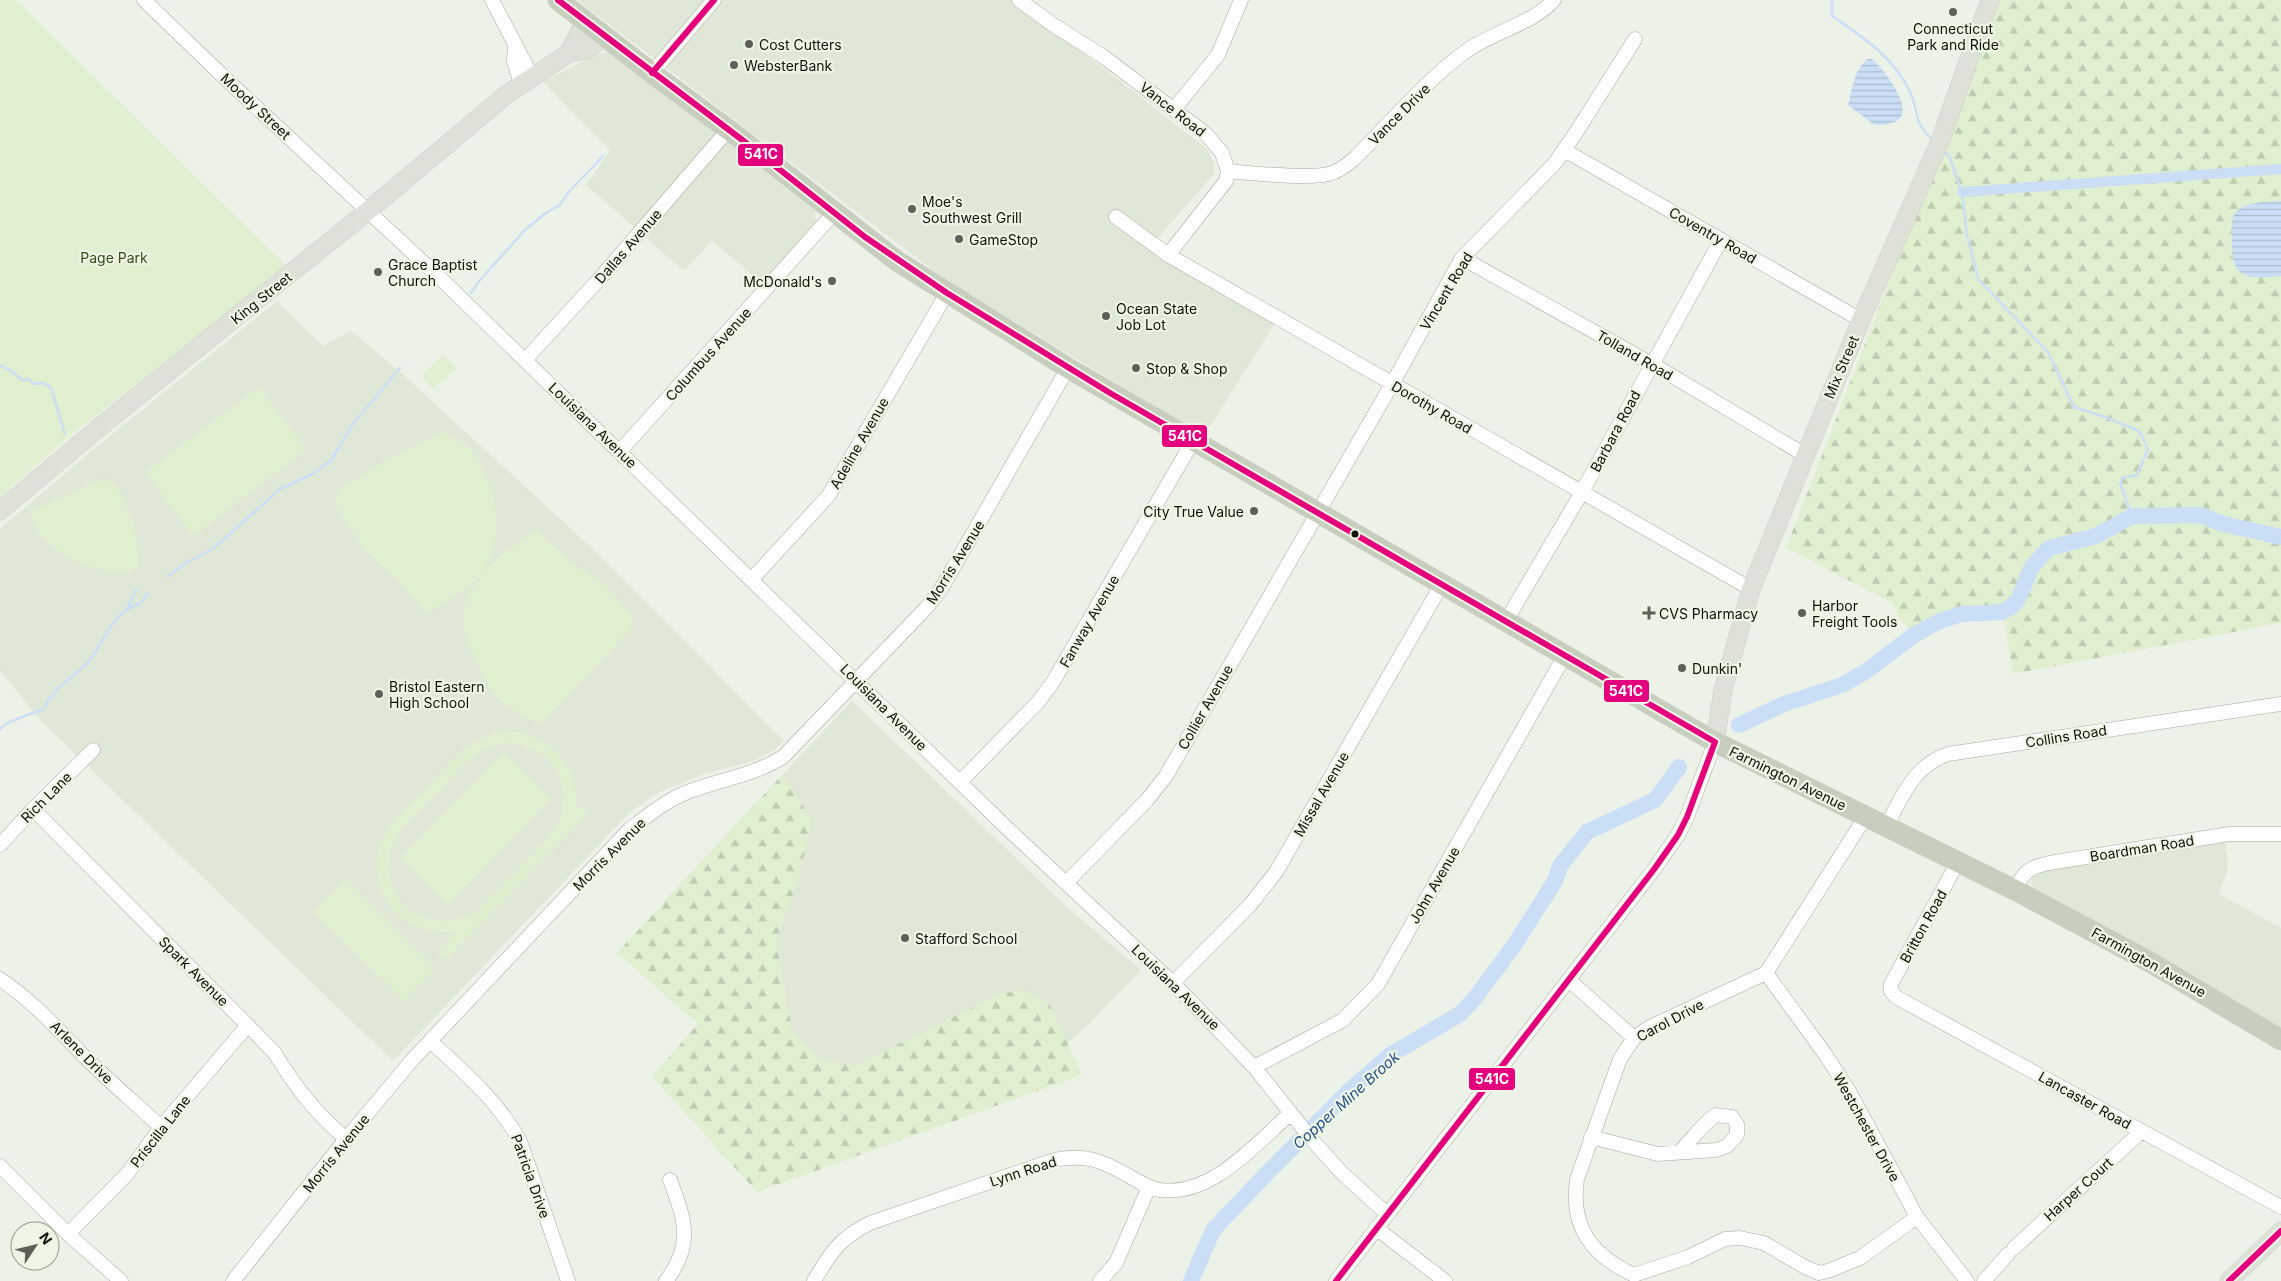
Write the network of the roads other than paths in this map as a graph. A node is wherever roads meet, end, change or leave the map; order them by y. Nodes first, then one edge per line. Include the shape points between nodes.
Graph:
1 (144, 0) edge
2 (492, 0) edge
3 (558, 0) edge
4 (714, 0) edge
5 (1019, 0) edge
6 (1241, 0) edge
7 (1554, 0) edge
8 (1990, 0) edge
9 (585, 20) junction
10 (605, 36) junction
11 (1634, 39) dead end
12 (569, 54) junction
13 (652, 73) junction
14 (526, 80) junction
15 (1174, 110) junction
16 (728, 130) junction
17 (1564, 150) junction
18 (1228, 171) junction
19 (369, 210) junction
20 (835, 212) junction
21 (1116, 217) dead end
22 (1721, 240) junction
23 (1168, 255) junction
24 (1462, 258) junction
25 (947, 293) junction
26 (1861, 320) junction
27 (525, 360) junction
28 (1652, 364) junction
29 (1068, 368) junction
30 (1392, 384) junction
31 (1193, 441) junction
32 (620, 451) junction
33 (1805, 455) junction
34 (1582, 492) junction
35 (0, 511) edge
36 (1318, 512) junction
37 (752, 579) junction
38 (1442, 584) junction
39 (1752, 589) junction
40 (1506, 621) junction
41 (1565, 655) junction
42 (856, 680) junction
43 (2281, 704) edge
44 (1715, 742) junction
45 (93, 750) dead end
46 (960, 782) junction
47 (32, 809) junction
48 (1866, 816) junction
49 (1886, 826) junction
50 (2281, 834) edge
51 (0, 845) edge
52 (1958, 862) junction
53 (1066, 883) junction
54 (2015, 890) junction
55 (1766, 973) junction
56 (0, 979) edge
57 (1568, 980) junction
58 (1173, 983) junction
59 (1891, 991) joint
60 (248, 1025) junction
61 (1634, 1038) junction
62 (2281, 1040) edge
63 (430, 1041) junction
64 (1254, 1067) junction
65 (1291, 1113) junction
66 (161, 1127) junction
67 (2142, 1131) junction
68 (1591, 1137) junction
69 (346, 1138) junction
70 (1679, 1152) dead end
71 (0, 1166) edge
72 (670, 1180) dead end
73 (1149, 1187) junction
74 (2281, 1206) edge
75 (1387, 1214) junction
76 (1917, 1217) junction
77 (1376, 1228) junction
78 (2281, 1232) edge
79 (68, 1234) junction
80 (1633, 1278) edge
81 (121, 1281) edge
82 (233, 1281) edge
83 (568, 1281) edge
84 (666, 1281) edge
85 (814, 1281) edge
86 (1100, 1281) edge
87 (1336, 1281) edge
88 (1445, 1281) edge
89 (1967, 1281) edge
90 (1984, 1281) edge
91 (2229, 1281) edge

1 - 19 street, Moody Street via 228,82
2 - 14 street via 515,43
3 - 9 highway, Farmington Avenue
4 - 13 street
5 - 15 street, Vance Road via 1104,56
6 - 15 street via 1218,56
7 - 18 street, Vance Drive via 1541,12 1488,37 1441,71 1355,158 1340,169 1318,175
8 - 26 main road, Mix Street via 1939,145
9 - 10 highway, Farmington Avenue
9 - 12 main road
10 - 12 main road, King Street via 586,50
10 - 13 highway, Farmington Avenue
11 - 17 street, Vincent Road
12 - 14 main road, King Street
13 - 16 highway, Farmington Avenue
14 - 19 main road, King Street
15 - 18 street, Vance Road via 1219,146
16 - 20 highway, Farmington Avenue
16 - 27 street, Dallas Avenue
17 - 22 street, Coventry Road
17 - 24 street, Vincent Road
18 - 23 street via 1222,189
19 - 27 street, Louisiana Avenue
19 - 35 main road, King Street
20 - 25 highway, Farmington Avenue via 897,261
20 - 32 street, Columbus Avenue
21 - 23 street, Dorothy Road
22 - 26 street, Coventry Road
22 - 28 street, Barbara Road
23 - 30 street, Dorothy Road
24 - 28 street, Tolland Road
24 - 30 street, Vincent Road
25 - 29 highway, Farmington Avenue
25 - 37 street, Adeline Avenue via 829,495
26 - 33 main road, Mix Street
27 - 32 street, Louisiana Avenue
28 - 33 street, Tolland Road
28 - 34 street, Barbara Road
29 - 31 highway, Farmington Avenue
29 - 42 street, Morris Avenue via 941,589
30 - 34 street, Dorothy Road
30 - 36 street, Vincent Road
31 - 36 highway, Farmington Avenue
31 - 46 street, Fanway Avenue via 1053,682 1039,701
32 - 37 street, Louisiana Avenue
33 - 39 main road, Mix Street
34 - 39 street, Dorothy Road
34 - 40 street, Barbara Road
36 - 38 highway, Farmington Avenue
36 - 53 street, Collier Avenue via 1166,776 1147,800
37 - 42 street, Louisiana Avenue
38 - 40 highway, Farmington Avenue
38 - 58 street, Missal Avenue via 1276,872 1250,905
39 - 44 main road, Mix Street via 1723,690
40 - 41 highway, Farmington Avenue
41 - 44 highway, Farmington Avenue
41 - 64 street, John Avenue via 1378,984 1343,1020
42 - 46 street, Louisiana Avenue
42 - 63 street, Morris Avenue via 783,757 766,768 671,800 629,830
43 - 49 street, Collins Road via 1948,754 1917,772
44 - 48 highway, Farmington Avenue
44 - 57 street via 1678,835
45 - 47 street, Rich Lane
46 - 53 street, Louisiana Avenue
47 - 51 street, Rich Lane
47 - 60 street, Spark Avenue
48 - 49 highway, Farmington Avenue
48 - 55 street
49 - 52 highway, Farmington Avenue
50 - 54 street, Boardman Road via 2229,834 2049,862 2027,870
52 - 54 highway, Farmington Avenue
52 - 59 street, Britton Road
53 - 58 street, Louisiana Avenue
54 - 62 highway, Farmington Avenue via 2161,968
55 - 61 street, Carol Drive via 1670,1017
55 - 76 street, Westchester Drive via 1849,1091
56 - 66 street, Arlene Drive via 42,1012
57 - 61 street
57 - 75 street
58 - 64 street, Louisiana Avenue
59 - 67 street, Lancaster Road via 1896,997
60 - 66 street, Priscilla Lane
60 - 69 street, Spark Avenue via 274,1052 309,1105
61 - 68 street, Carol Drive via 1620,1059
63 - 69 street, Morris Avenue
63 - 83 street, Patricia Drive via 481,1087 510,1122 520,1141
64 - 65 street, Louisiana Avenue
65 - 73 street, Lynn Road via 1233,1164 1203,1184 1185,1190
65 - 75 street, Louisiana Avenue via 1342,1173
66 - 79 street, Priscilla Lane via 128,1174
67 - 74 street, Lancaster Road
67 - 90 street, Harper Court via 2011,1251
68 - 70 street via 1658,1154
68 - 80 street, Carol Drive via 1577,1179 1574,1198 1577,1218 1585,1235 1599,1252
69 - 82 street, Morris Avenue
71 - 79 street
72 - 84 street via 683,1214 684,1240 679,1263
73 - 85 street, Lynn Road via 1088,1157 1054,1160 852,1232 827,1258
73 - 86 street via 1116,1263
75 - 77 street
76 - 80 street via 1860,1258 1828,1271 1819,1272 1805,1267 1764,1243 1740,1238 1725,1239
76 - 89 street, Westchester Drive
77 - 87 street
77 - 88 street
78 - 91 main road
79 - 81 street

